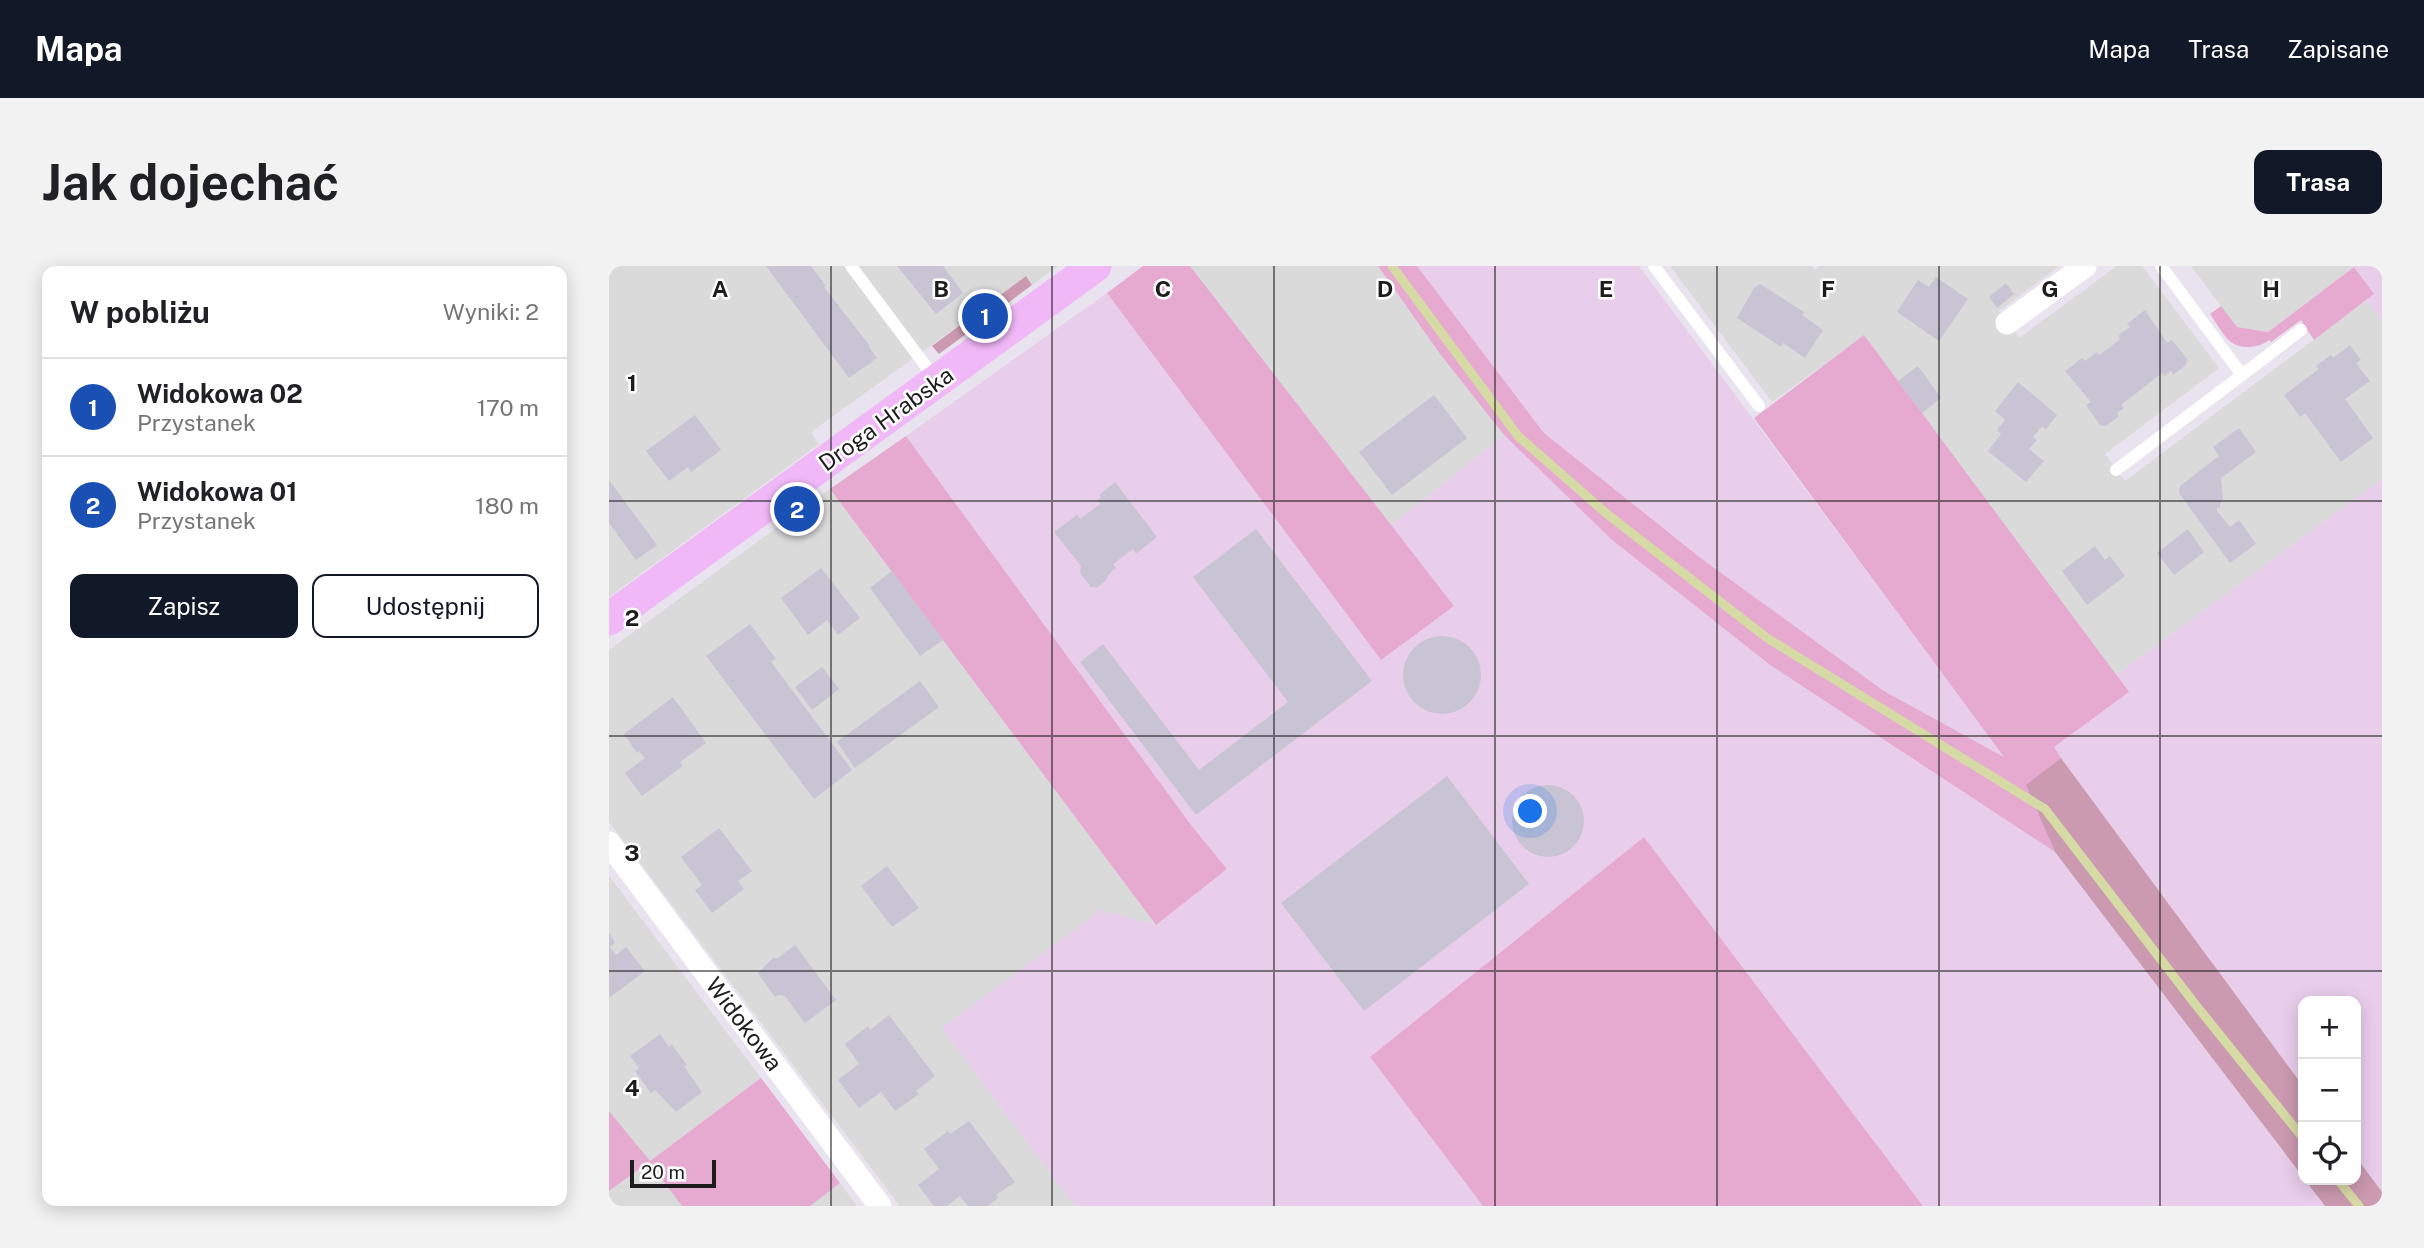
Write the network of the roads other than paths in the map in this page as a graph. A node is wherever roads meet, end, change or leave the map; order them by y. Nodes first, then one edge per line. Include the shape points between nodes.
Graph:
1 (851, 266) edge
2 (1095, 266) edge
3 (1654, 266) edge
4 (2085, 266) edge
5 (2161, 266) edge
6 (2007, 323) dead end
7 (2301, 330) dead end
8 (2242, 375) junction
9 (938, 381) junction
10 (1759, 406) dead end
11 (2116, 470) dead end
12 (609, 620) edge
13 (609, 843) edge
14 (880, 1206) edge

1 - 9 lane
2 - 9 street, Droga Hrabska
3 - 10 lane
4 - 6 street
5 - 8 lane
7 - 8 lane
8 - 11 lane
9 - 12 street, Droga Hrabska
13 - 14 street, Widokowa

